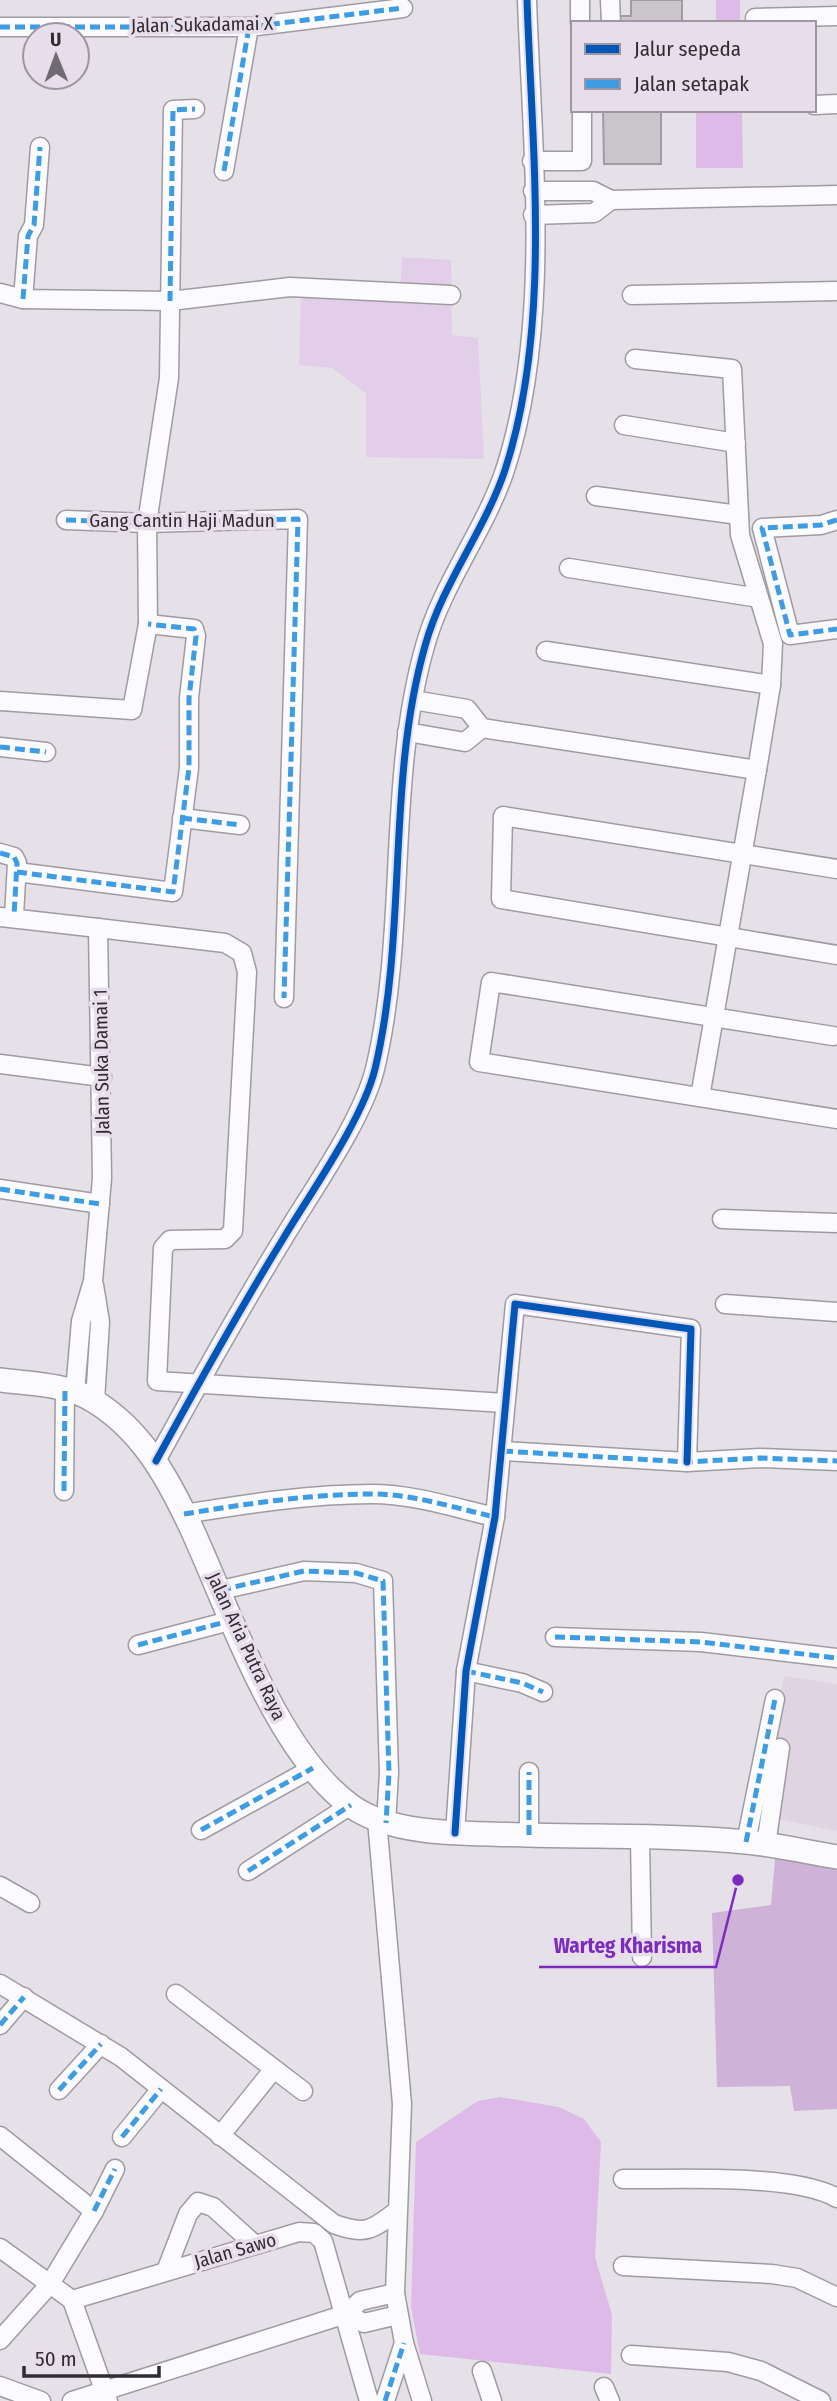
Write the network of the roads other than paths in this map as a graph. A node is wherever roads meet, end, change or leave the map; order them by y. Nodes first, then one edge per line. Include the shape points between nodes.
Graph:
1 (527, 0) edge
2 (580, 0) edge
3 (610, 0) edge
4 (403, 8) dead end
5 (837, 16) edge
6 (755, 18) dead end
7 (580, 21) edge
8 (611, 21) edge
9 (0, 27) edge
10 (249, 27) junction
11 (837, 104) edge
12 (816, 105) edge
13 (195, 109) dead end
14 (582, 112) edge
15 (40, 147) dead end
16 (532, 161) junction
17 (224, 171) dead end
18 (533, 191) junction
19 (837, 195) edge
20 (611, 200) junction
21 (533, 215) junction
22 (837, 291) edge
23 (0, 293) edge
24 (451, 295) dead end
25 (632, 295) dead end
26 (23, 299) junction
27 (170, 301) junction
28 (635, 359) dead end
29 (624, 425) dead end
30 (736, 443) junction
31 (596, 496) dead end
32 (739, 516) junction
33 (66, 520) dead end
34 (837, 520) edge
35 (147, 523) junction
36 (569, 568) dead end
37 (760, 598) junction
38 (148, 624) junction
39 (837, 629) edge
40 (546, 651) dead end
41 (771, 685) junction
42 (413, 699) junction
43 (0, 701) edge
44 (482, 728) junction
45 (407, 732) junction
46 (0, 747) edge
47 (46, 752) dead end
48 (757, 770) junction
49 (183, 818) junction
50 (240, 825) dead end
51 (0, 853) edge
52 (743, 854) junction
53 (837, 869) edge
54 (17, 872) junction
55 (7, 916) edge
56 (98, 928) junction
57 (729, 937) junction
58 (837, 955) edge
59 (284, 998) dead end
60 (714, 1017) junction
61 (833, 1036) dead end
62 (0, 1065) edge
63 (102, 1077) junction
64 (700, 1097) junction
65 (837, 1119) edge
66 (0, 1189) edge
67 (100, 1204) junction
68 (722, 1219) dead end
69 (837, 1223) edge
70 (725, 1304) dead end
71 (837, 1312) edge
72 (0, 1380) edge
73 (199, 1383) junction
74 (78, 1394) junction
75 (505, 1403) junction
76 (503, 1451) junction
77 (156, 1461) junction
78 (837, 1461) edge
79 (687, 1462) junction
80 (64, 1491) dead end
81 (184, 1514) junction
82 (495, 1517) junction
83 (221, 1590) junction
84 (233, 1620) junction
85 (555, 1637) dead end
86 (138, 1645) dead end
87 (837, 1658) edge
88 (466, 1671) junction
89 (543, 1692) dead end
90 (775, 1699) dead end
91 (780, 1748) dead end
92 (313, 1768) junction
93 (529, 1772) dead end
94 (351, 1805) junction
95 (382, 1822) junction
96 (201, 1830) dead end
97 (456, 1833) junction
98 (529, 1835) junction
99 (640, 1838) junction
100 (756, 1844) junction
101 (837, 1857) edge
102 (248, 1871) dead end
103 (0, 1886) edge
104 (30, 1903) dead end
105 (642, 1958) dead end
106 (0, 1984) edge
107 (176, 1994) dead end
108 (24, 1997) junction
109 (0, 2025) edge
110 (100, 2044) junction
111 (273, 2070) junction
112 (161, 2089) junction
113 (59, 2090) dead end
114 (303, 2091) dead end
115 (0, 2136) edge
116 (220, 2136) junction
117 (122, 2137) dead end
118 (115, 2169) dead end
119 (623, 2179) dead end
120 (837, 2198) edge
121 (94, 2211) junction
122 (397, 2211) junction
123 (254, 2244) junction
124 (0, 2248) edge
125 (623, 2266) dead end
126 (166, 2271) junction
127 (50, 2284) junction
128 (395, 2293) junction
129 (837, 2297) edge
130 (72, 2300) junction
131 (346, 2314) junction
132 (398, 2315) junction
133 (0, 2340) edge
134 (404, 2343) junction
135 (631, 2355) dead end
136 (482, 2371) dead end
137 (0, 2386) edge
138 (106, 2396) edge
139 (41, 2401) edge
140 (72, 2401) edge
141 (369, 2401) edge
142 (385, 2401) edge
143 (422, 2401) edge
144 (492, 2401) edge
145 (821, 2401) edge

1 - 16 street
2 - 7 street
3 - 8 street
4 - 10 street, Jalan Sukadamai X
5 - 6 street
9 - 10 street, Jalan Sukadamai X
10 - 17 street
11 - 12 street
13 - 27 street via 173,110
14 - 16 street via 582,161
15 - 26 street
16 - 18 street
18 - 20 street via 593,191
18 - 21 street
19 - 20 street
20 - 21 street via 594,214
21 - 42 street via 534,314 525,398 504,473 425,643
22 - 25 street
23 - 26 street
24 - 27 street via 290,287
26 - 27 street
27 - 35 street via 169,378
28 - 30 street via 732,369
29 - 30 street
30 - 32 street
31 - 32 street
32 - 37 street
33 - 35 street, Gang Cantin Haji Madun
34 - 39 street via 762,528 790,635
35 - 38 street
35 - 59 street, Gang Cantin Haji Madun via 298,519
36 - 37 street
37 - 41 street via 773,644
38 - 43 street via 132,710
38 - 49 street via 194,629 196,636
40 - 41 street
41 - 48 street
42 - 44 street via 467,709
42 - 45 street
44 - 45 street via 465,742
44 - 48 street
45 - 73 street via 390,989 374,1073 343,1140
46 - 47 street
48 - 52 street
49 - 50 street
49 - 54 street via 171,892
51 - 54 street via 14,857
52 - 53 street
52 - 57 street
52 - 57 street via 503,816 501,899
54 - 55 street
55 - 56 street
56 - 63 street, Jalan Suka Damai 1
56 - 73 street via 225,943 242,953 247,972 233,1231 225,1239 170,1240 163,1248 157,1381
57 - 58 street
57 - 60 street
60 - 61 street
60 - 64 street
60 - 64 street via 491,982 479,1062
62 - 63 street
63 - 67 street, Jalan Suka Damai 1
64 - 65 street
66 - 67 street
67 - 74 street, Jalan Suka Damai 1 via 93,1281 100,1321
68 - 69 street
70 - 71 street
72 - 74 main road
73 - 75 street
73 - 77 street
74 - 77 main road, Jalan Aria Putra Raya via 145,1445
74 - 80 street, Jalan Suka Damai 1
75 - 76 street
75 - 79 street via 515,1304 687,1327 692,1332
76 - 79 street
76 - 82 street
77 - 81 main road, Jalan Aria Putra Raya
78 - 79 street via 761,1458
81 - 82 street via 374,1494
81 - 83 main road, Jalan Aria Putra Raya
82 - 88 street
83 - 84 main road, Jalan Aria Putra Raya
83 - 95 street via 304,1571 356,1573 383,1581 389,1773
84 - 86 street
84 - 92 main road, Jalan Aria Putra Raya via 282,1724
85 - 87 street via 701,1642
88 - 89 street
88 - 97 street
90 - 100 street
91 - 100 street
92 - 94 main road, Jalan Aria Putra Raya
92 - 96 street
93 - 98 street
94 - 95 main road, Jalan Aria Putra Raya
94 - 102 street
95 - 97 main road, Jalan Aria Putra Raya
95 - 122 street via 402,2104
97 - 98 main road, Jalan Aria Putra Raya
98 - 99 main road, Jalan Aria Putra Raya
99 - 100 main road, Jalan Aria Putra Raya
99 - 105 street
100 - 101 main road, Jalan Aria Putra Raya
103 - 104 street
106 - 108 street
107 - 111 street
108 - 109 street
108 - 110 street
110 - 112 street
110 - 113 street
111 - 114 street
111 - 116 street
112 - 116 street
112 - 117 street
115 - 121 street
116 - 122 street via 334,2224 355,2231 374,2229
118 - 121 street
119 - 120 street via 802,2185
121 - 127 street
122 - 128 street
123 - 126 street, Jalan Sawo
123 - 126 street via 213,2207 198,2202 188,2214
123 - 131 street, Jalan Sawo via 299,2232 314,2233 323,2241
124 - 127 street
125 - 129 street via 772,2274 797,2278
126 - 130 street, Jalan Sawo
127 - 130 street
127 - 133 street
128 - 131 street via 360,2301
128 - 132 street
130 - 138 street
131 - 132 street via 364,2323
131 - 138 street
131 - 141 street
132 - 134 street
134 - 142 street
134 - 143 street
135 - 145 street via 728,2362 761,2371
136 - 144 street
137 - 139 street
138 - 140 street

